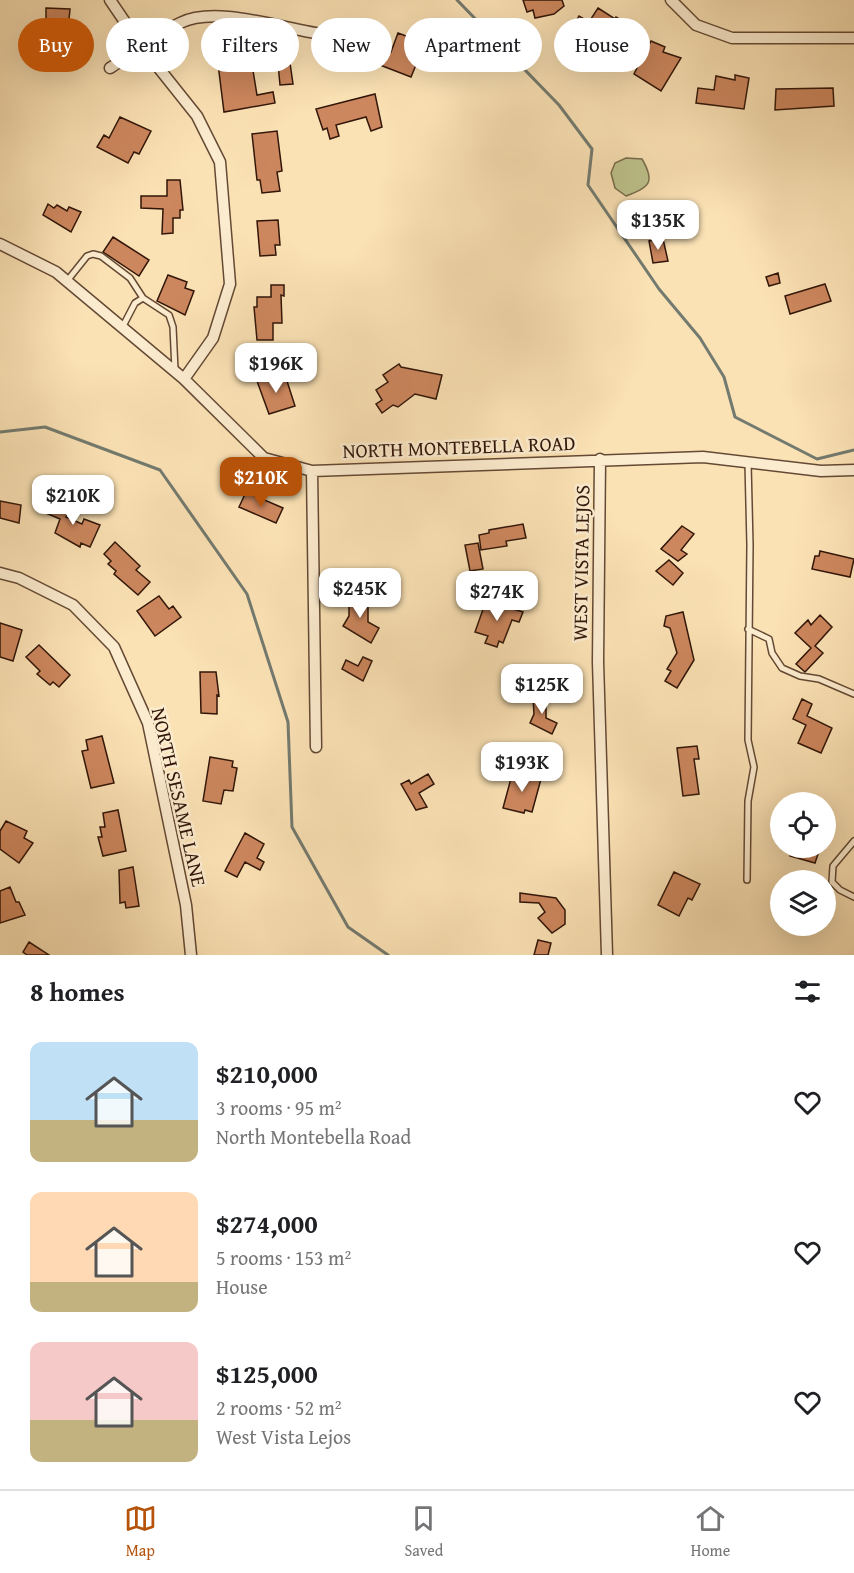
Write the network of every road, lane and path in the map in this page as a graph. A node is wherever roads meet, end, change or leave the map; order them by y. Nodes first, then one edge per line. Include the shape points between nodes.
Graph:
1 (110, 0) edge
2 (671, 0) edge
3 (122, 18) edge
4 (189, 20) edge
5 (311, 33) edge
6 (854, 38) edge
7 (162, 72) edge
8 (0, 244) edge
9 (67, 281) junction
10 (143, 298) junction
11 (122, 328) junction
12 (175, 371) junction
13 (184, 379) junction
14 (600, 459) junction
15 (748, 463) junction
16 (854, 470) edge
17 (312, 471) junction
18 (0, 573) edge
19 (748, 629) junction
20 (854, 694) edge
21 (316, 747) dead end
22 (854, 840) edge
23 (747, 880) dead end
24 (854, 897) edge
25 (191, 955) edge
26 (607, 955) edge

1 - 3 street
2 - 6 street via 696,25 732,38
4 - 5 street via 212,15 240,17
7 - 13 street via 197,116 220,162 230,284 213,338
8 - 9 street, NORTH MONTEBELLA ROAD
9 - 10 lane via 93,254 130,278
9 - 11 street, NORTH MONTEBELLA ROAD
10 - 11 lane via 135,303
10 - 12 lane via 169,315
11 - 12 street, NORTH MONTEBELLA ROAD
12 - 13 street, NORTH MONTEBELLA ROAD
13 - 17 street, NORTH MONTEBELLA ROAD via 264,458
14 - 15 street, NORTH MONTEBELLA ROAD via 703,457
14 - 17 street, NORTH MONTEBELLA ROAD
14 - 26 street, WEST VISTA LEJOS via 598,662
15 - 16 street, NORTH MONTEBELLA ROAD via 821,471
15 - 19 lane
17 - 21 street
18 - 25 street, NORTH SESAME LANE via 19,578 73,605 114,647 148,723 186,904
19 - 20 lane via 769,639 782,668
19 - 23 lane via 748,740 754,766 748,801
22 - 24 lane via 833,866 832,882

